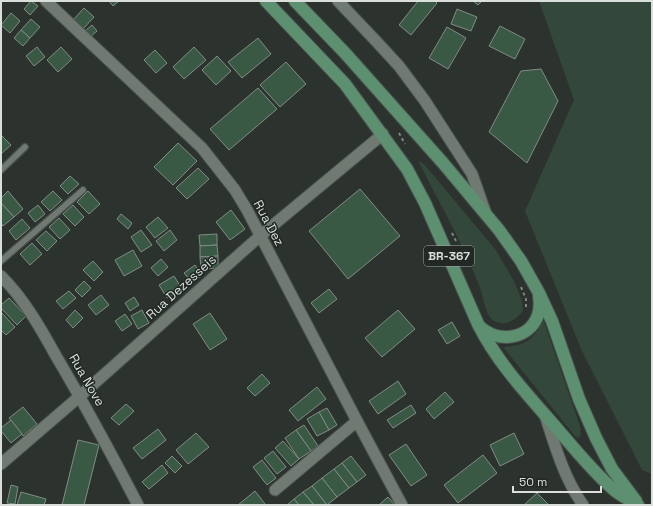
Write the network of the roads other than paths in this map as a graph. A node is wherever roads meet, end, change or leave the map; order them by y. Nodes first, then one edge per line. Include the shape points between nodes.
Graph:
1 (46, 1) edge
2 (266, 1) edge
3 (295, 1) edge
4 (338, 1) edge
5 (383, 134) junction
6 (25, 147) dead end
7 (1, 170) edge
8 (83, 190) dead end
9 (485, 214) junction
10 (260, 236) junction
11 (1, 261) edge
12 (1, 277) edge
13 (539, 294) junction
14 (478, 324) junction
15 (80, 396) junction
16 (544, 414) junction
17 (357, 421) junction
18 (1, 464) edge
19 (275, 490) dead end
20 (138, 505) edge
21 (402, 505) edge
22 (583, 505) edge
23 (638, 505) edge

1 - 10 street, Rua Dez via 202,148 235,190
2 - 5 main road, BR-367 via 345,84
3 - 9 main road, BR-367 via 345,53
4 - 9 street via 399,66 425,101 472,174
5 - 10 street, Rua Dezesseis
5 - 14 main road, BR-367 via 407,168 425,203
6 - 7 lane
8 - 11 lane
9 - 13 main road, BR-367 via 521,261
10 - 15 street, Rua Dezesseis
10 - 17 street, Rua Dez
12 - 15 street, Rua Nove via 30,311
13 - 14 main road, BR-367 via 540,306 537,316 524,332 505,338 485,332
13 - 23 main road, BR-367 via 552,321 579,399 596,438 612,469
14 - 16 main road, BR-367 via 488,344
15 - 18 street, Rua Dezesseis
15 - 20 street, Rua Nove
16 - 22 street via 562,467
16 - 23 main road, BR-367 via 614,490
17 - 19 street
17 - 21 street, Rua Dez

